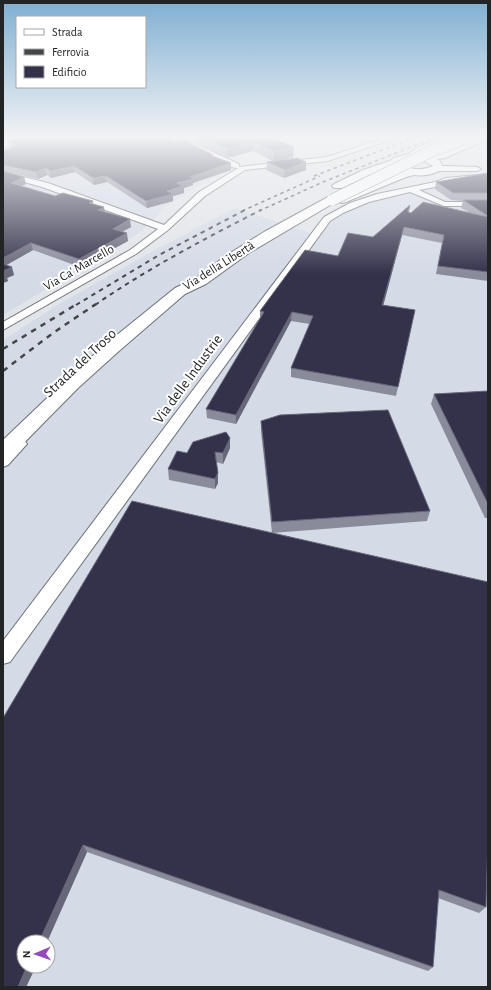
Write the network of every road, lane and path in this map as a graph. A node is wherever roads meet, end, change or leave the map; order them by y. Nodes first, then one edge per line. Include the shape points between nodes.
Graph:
1 (34, 182) edge
2 (221, 182) edge
3 (346, 182) edge
4 (360, 182) edge
5 (365, 182) edge
6 (381, 182) edge
7 (437, 182) edge
8 (412, 189) junction
9 (328, 199) junction
10 (488, 204) edge
11 (304, 211) junction
12 (165, 228) junction
13 (180, 290) junction
14 (3, 313) edge
15 (17, 319) junction
16 (3, 327) edge
17 (3, 435) edge
18 (3, 452) edge
19 (3, 462) edge
20 (3, 656) edge

1 - 12 street
2 - 12 street, Via Ca' Marcello via 202,194
3 - 11 highway via 323,194
4 - 9 highway, Via della Libertà
5 - 9 highway, Via della Libertà, bridge
6 - 11 highway
7 - 8 street, Via delle Industrie
8 - 10 street via 444,204
8 - 20 street, Via delle Industrie via 357,202 327,219
9 - 11 highway, Via della Libertà
11 - 13 highway, Via della Libertà via 190,288
11 - 17 highway, Via della Libertà via 227,253 105,341
12 - 15 street, Via Ca' Marcello via 133,252
13 - 18 highway, Via della Libertà via 78,379
13 - 19 street, Strada del Troso via 150,321 99,364
14 - 15 street
15 - 16 street, Via Ca' Marcello

